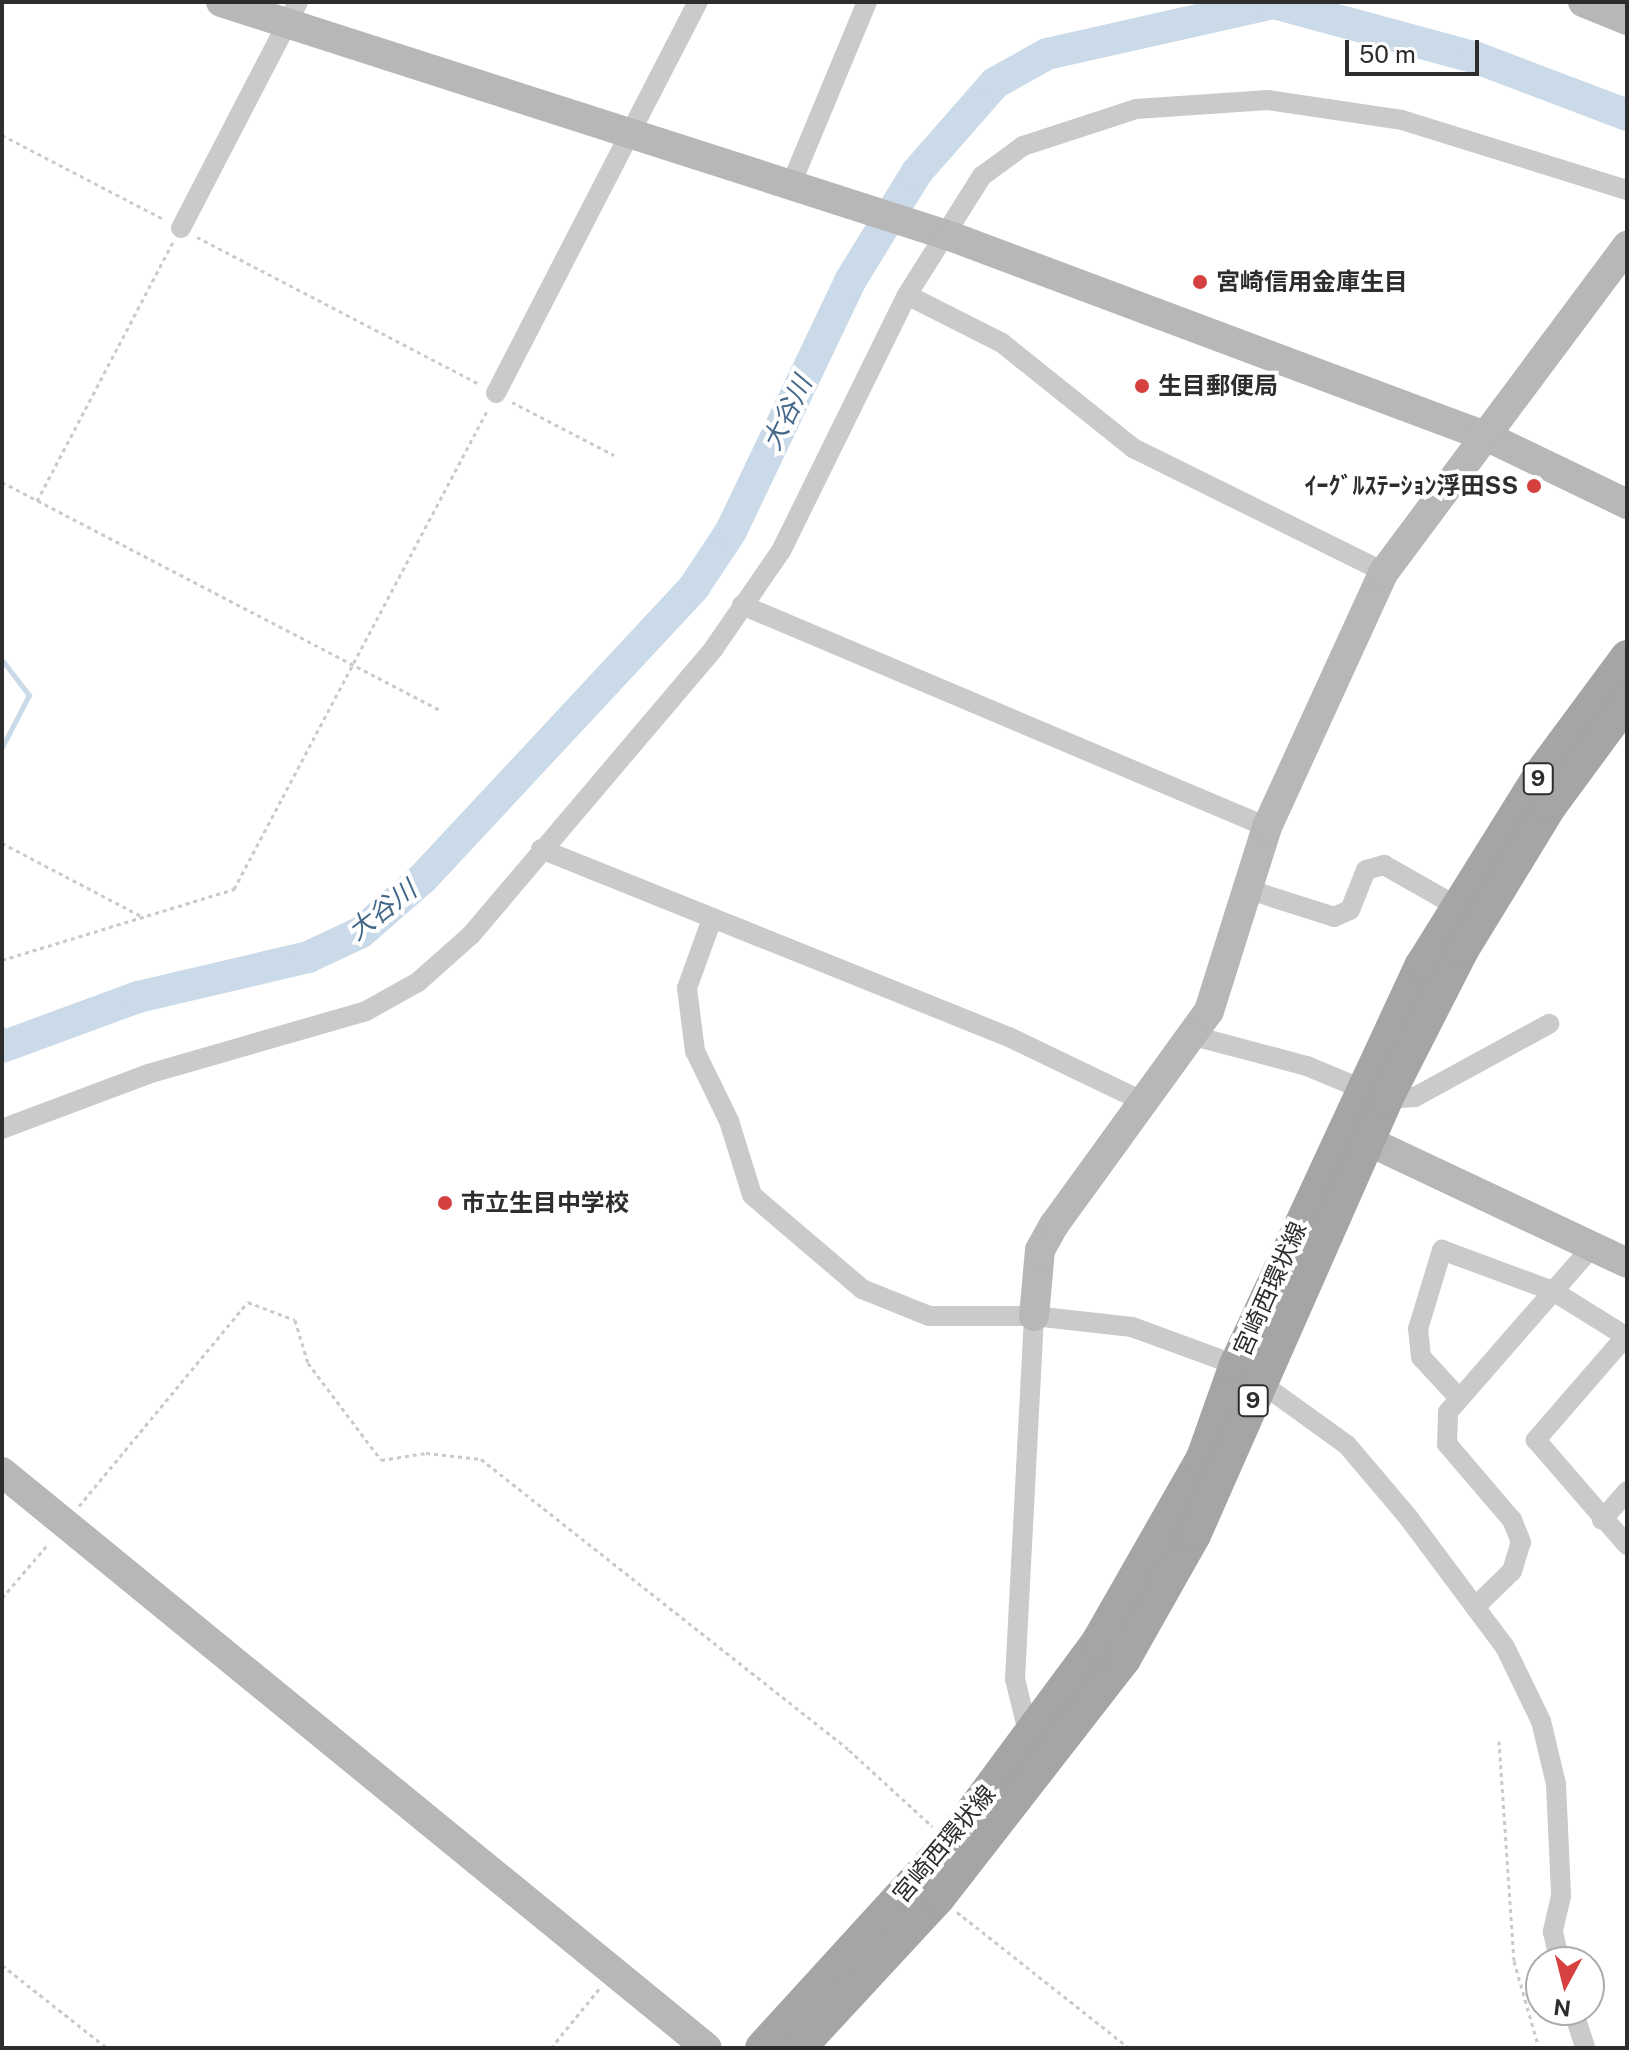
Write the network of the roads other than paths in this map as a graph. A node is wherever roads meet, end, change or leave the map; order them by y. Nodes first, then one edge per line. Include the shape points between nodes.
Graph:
1 (221, 2) edge
2 (698, 2) edge
3 (867, 2) edge
4 (1583, 2) edge
5 (1626, 2) edge
6 (292, 13) edge
7 (1627, 13) edge
8 (1627, 20) edge
9 (631, 132) junction
10 (802, 185) junction
11 (1627, 190) edge
12 (181, 228) road end
13 (937, 232) junction
14 (1627, 246) edge
15 (907, 295) junction
16 (496, 393) road end
17 (1490, 438) junction
18 (1627, 504) edge
19 (1384, 572) junction
20 (742, 605) junction
21 (1627, 657) edge
22 (1627, 701) edge
23 (1267, 827) junction
24 (541, 849) junction
25 (1247, 889) junction
26 (1458, 907) junction
27 (712, 919) junction
28 (1549, 1024) dead end
29 (1194, 1036) junction
30 (1372, 1094) junction
31 (1148, 1104) junction
32 (2, 1129) edge
33 (1368, 1141) junction
34 (1593, 1246) junction
35 (1627, 1263) edge
36 (1553, 1291) junction
37 (1034, 1316) junction
38 (1626, 1336) edge
39 (1247, 1376) junction
40 (1458, 1397) junction
41 (2, 1472) edge
42 (1627, 1491) edge
43 (1602, 1520) junction
44 (1627, 1545) edge
45 (1475, 1607) junction
46 (1030, 1740) junction
47 (1556, 1946) edge
48 (1578, 2026) edge
49 (707, 2048) edge
50 (762, 2048) edge
51 (799, 2048) edge
52 (1585, 2048) edge

1 - 6 street
2 - 9 street
3 - 10 street
4 - 8 street
5 - 7 street
6 - 9 street
6 - 12 street
9 - 10 street
9 - 16 street
10 - 13 street
11 - 13 street via 1402,120 1268,100 1208,100 1136,109 1023,146 982,176
13 - 15 street
13 - 17 street
14 - 17 street
15 - 19 street via 1002,343 1133,448
15 - 20 street via 781,551
17 - 18 street
17 - 19 street
19 - 23 street
20 - 23 street
20 - 24 street via 714,648
21 - 26 main road, 宮崎西環状線 / 9 via 1542,772
22 - 30 main road, 宮崎西環状線 / 9 via 1550,806
23 - 25 street
24 - 27 street
24 - 32 street via 471,935 418,982 366,1011 148,1074
25 - 26 street via 1334,917 1350,910 1366,870 1384,865
25 - 29 street via 1209,1011
26 - 30 main road, 宮崎西環状線 / 9
27 - 31 street via 1009,1037
27 - 37 street via 687,988 695,1051 729,1121 752,1195 862,1289 929,1316
28 - 30 street via 1415,1097
29 - 30 street via 1307,1066
29 - 31 street
30 - 33 main road, 宮崎西環状線 / 9
30 - 39 main road, 宮崎西環状線 / 9
31 - 37 street via 1040,1250
33 - 34 street
33 - 39 main road, 宮崎西環状線 / 9
34 - 35 street
34 - 36 street
36 - 38 street
36 - 40 street
36 - 40 street via 1442,1250 1418,1329 1421,1357
37 - 39 street via 1132,1327
37 - 46 street via 1015,1679
38 - 43 street via 1536,1440
39 - 45 street via 1347,1445
39 - 46 main road, 宮崎西環状線 / 9 via 1098,1642
39 - 51 main road, 宮崎西環状線 / 9 via 1194,1535 1124,1659 938,1898
40 - 45 street via 1448,1412 1447,1444 1512,1520 1521,1542 1512,1571
41 - 49 street
42 - 43 street
43 - 44 street
45 - 47 street via 1541,1721 1556,1784 1561,1896 1553,1932
46 - 50 main road, 宮崎西環状線 / 9 via 950,1842
48 - 52 street

